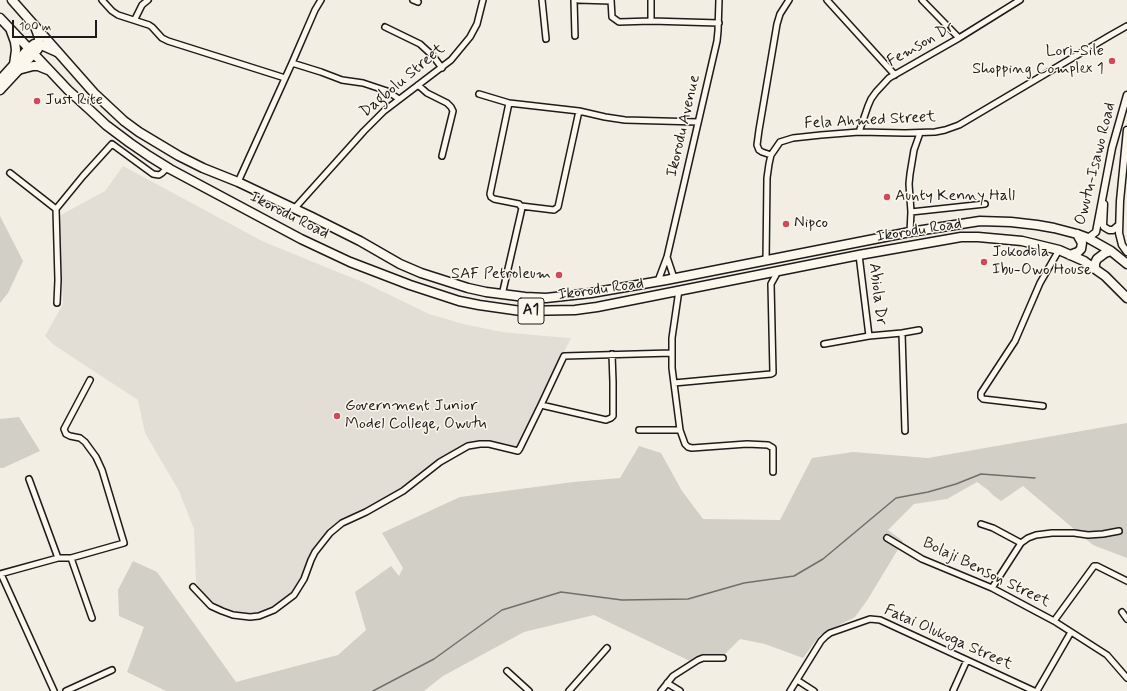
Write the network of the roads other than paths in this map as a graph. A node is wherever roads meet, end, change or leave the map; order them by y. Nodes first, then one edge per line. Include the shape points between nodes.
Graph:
1 (12, 0) edge
2 (102, 0) edge
3 (148, 0) edge
4 (321, 0) edge
5 (483, 0) edge
6 (542, 0) edge
7 (574, 0) edge
8 (578, 0) edge
9 (611, 0) edge
10 (651, 0) edge
11 (719, 0) edge
12 (789, 0) edge
13 (827, 0) edge
14 (922, 0) edge
15 (1020, 0) edge
16 (0, 18) edge
17 (134, 19) junction
18 (651, 21) junction
19 (32, 23) junction
20 (719, 23) junction
21 (1127, 26) edge
22 (385, 27) dead end
23 (10, 28) junction
24 (575, 36) dead end
25 (959, 38) junction
26 (546, 39) dead end
27 (39, 44) junction
28 (32, 50) junction
29 (57, 52) junction
30 (292, 63) junction
31 (16, 67) junction
32 (442, 68) junction
33 (52, 72) junction
34 (895, 75) junction
35 (285, 78) junction
36 (0, 80) edge
37 (418, 86) junction
38 (0, 90) edge
39 (479, 94) dead end
40 (1127, 95) edge
41 (399, 99) junction
42 (509, 103) junction
43 (579, 111) junction
44 (698, 122) junction
45 (1127, 130) edge
46 (859, 132) junction
47 (920, 132) junction
48 (771, 155) junction
49 (442, 156) dead end
50 (168, 167) junction
51 (10, 173) dead end
52 (1106, 174) junction
53 (238, 182) junction
54 (985, 204) dead end
55 (521, 206) junction
56 (56, 209) junction
57 (294, 209) junction
58 (911, 212) junction
59 (1119, 225) junction
60 (910, 232) junction
61 (1077, 234) junction
62 (1088, 238) junction
63 (1059, 250) junction
64 (1111, 251) junction
65 (1127, 252) edge
66 (859, 254) junction
67 (1070, 255) junction
68 (667, 257) junction
69 (766, 260) junction
70 (1127, 264) edge
71 (1095, 269) junction
72 (777, 271) junction
73 (674, 278) junction
74 (658, 282) junction
75 (678, 290) junction
76 (502, 295) junction
77 (1127, 298) edge
78 (57, 302) dead end
79 (918, 330) dead end
80 (902, 333) junction
81 (869, 336) junction
82 (824, 344) dead end
83 (672, 353) junction
84 (612, 354) junction
85 (90, 380) dead end
86 (674, 383) junction
87 (541, 406) junction
88 (1043, 406) dead end
89 (639, 430) dead end
90 (680, 430) junction
91 (905, 431) dead end
92 (773, 472) dead end
93 (29, 479) dead end
94 (981, 524) dead end
95 (1119, 532) dead end
96 (887, 538) dead end
97 (1021, 543) junction
98 (58, 558) junction
99 (71, 558) junction
100 (0, 574) edge
101 (1127, 581) edge
102 (193, 587) dead end
103 (992, 588) junction
104 (1122, 612) dead end
105 (92, 618) dead end
106 (1127, 619) edge
107 (1054, 621) junction
108 (1071, 632) junction
109 (607, 648) dead end
110 (722, 658) dead end
111 (967, 660) junction
112 (112, 670) dead end
113 (507, 671) dead end
114 (1127, 678) edge
115 (797, 680) junction
116 (667, 683) junction
117 (54, 691) edge
118 (66, 691) edge
119 (529, 691) edge
120 (569, 691) edge
121 (661, 691) edge
122 (680, 691) edge
123 (790, 691) edge
124 (814, 691) edge
125 (953, 691) edge
126 (1036, 691) edge

1 - 19 main road, Ikorodu Road / A1
2 - 17 street via 118,15
3 - 17 street
4 - 30 street
5 - 32 street, Dagbolu Street via 477,24 470,37
6 - 26 street
7 - 8 street
7 - 24 street
8 - 9 street
9 - 18 street via 612,17 615,20
10 - 18 street
11 - 20 street, Ikorodu Avenue
12 - 48 street via 777,24 757,145 759,150
13 - 34 street
14 - 25 street
15 - 25 street, Femson Dr
16 - 23 main road, Ikorodu Road / A1
17 - 35 street via 149,24 168,41
18 - 20 street
19 - 27 main road via 40,38
19 - 29 main road, Ikorodu Road / A1
20 - 44 street, Ikorodu Avenue
21 - 47 street, Fela Ahmed Street via 959,125 940,131
22 - 32 street via 420,44
23 - 28 main road, Ikorodu Road / A1
23 - 31 main road via 15,42
25 - 34 street, Femson Dr
27 - 28 main road via 34,44
27 - 29 main road
28 - 31 main road
28 - 33 main road, Ikorodu Road / A1
29 - 53 main road, Ikorodu Road / A1 via 94,93 139,132 179,156
30 - 35 street
30 - 41 street via 342,80 387,91
31 - 33 main road via 38,66
31 - 36 main road
31 - 38 main road
32 - 37 street, Dagbolu Street
33 - 50 main road, Ikorodu Road / A1 via 106,125
34 - 46 street, Femson Dr via 889,78 871,99
35 - 53 street
37 - 41 street, Dagbolu Street
37 - 49 street via 447,103 453,111
39 - 42 street
40 - 52 street, Owutu-Isawo Road
41 - 57 street, Dagbolu Street via 364,131
42 - 43 street
42 - 55 street via 490,194 494,199
43 - 44 street via 625,120
43 - 55 street via 558,207 554,210
44 - 68 street, Ikorodu Avenue
45 - 59 street, Owutu-Isawo Road
46 - 47 street, Fela Ahmed Street
46 - 48 street, Fela Ahmed Street via 786,140 780,142
47 - 58 street via 914,150 909,184
48 - 69 street
50 - 56 street via 159,175 153,174 112,144
50 - 75 main road, Ikorodu Road / A1 via 301,239 350,262 459,301 521,311 575,310
51 - 56 street
52 - 59 street via 1103,225 1113,230
52 - 62 street, Owutu-Isawo Road via 1096,232
53 - 57 main road, Ikorodu Road / A1
54 - 58 street
55 - 76 street
56 - 78 street
57 - 76 main road, Ikorodu Road / A1 via 421,273 468,288
58 - 60 street
59 - 65 street, Owutu-Isawo Road via 1122,244
60 - 61 main road, Ikorodu Road / A1 via 963,223 994,221 1037,225
60 - 69 main road, Ikorodu Road / A1
61 - 62 main road, Ikorodu Road / A1
61 - 67 main road via 1082,243 1080,249
62 - 64 main road, Ikorodu Road / A1
63 - 66 main road, Ikorodu Road / A1 via 1022,241 961,237
63 - 67 main road, Ikorodu Road / A1
63 - 88 street via 1040,283 1015,341 981,394 982,399
64 - 70 main road, Ikorodu Road / A1
64 - 71 main road via 1098,259
66 - 72 main road, Ikorodu Road / A1
66 - 81 street, Abiola Dr
67 - 71 main road, Ikorodu Road / A1
68 - 73 street
68 - 74 street, Ikorodu Avenue
69 - 73 main road, Ikorodu Road / A1
71 - 77 main road, Ikorodu Road / A1
72 - 75 main road, Ikorodu Road / A1
72 - 86 street via 772,284 773,373
73 - 74 main road, Ikorodu Road / A1
74 - 76 main road, Ikorodu Road / A1 via 546,298
75 - 83 street
79 - 80 street
80 - 81 street
80 - 91 street
81 - 82 street
83 - 84 street
83 - 86 street
84 - 87 street via 564,356
84 - 87 street via 611,418 606,420
85 - 99 street via 64,429 66,434 85,442 96,457 124,543
86 - 90 street
87 - 102 street via 518,450 489,444 468,446 440,462 404,491 336,527 322,542 297,590 274,610 259,616 233,615 211,606
89 - 90 street
90 - 92 street via 685,444 692,448 747,444 771,446
93 - 98 street
94 - 97 street
95 - 97 street via 1088,535 1052,532 1036,535
96 - 103 street, Bolaji Benson Street via 922,559
97 - 103 street
98 - 99 street
98 - 100 street
99 - 105 street
100 - 117 street
101 - 107 street via 1094,566
103 - 107 street, Bolaji Benson Street
104 - 106 street
107 - 108 street, Bolaji Benson Street
108 - 114 street, Bolaji Benson Street via 1107,656
108 - 126 street
109 - 120 street
110 - 116 street via 702,658 673,676
111 - 115 street, Fatai Olukoga Street via 880,620 870,619 826,636
111 - 125 street
111 - 126 street, Fatai Olukoga Street
112 - 118 street
113 - 119 street
115 - 123 street, Fatai Olukoga Street
115 - 124 street
116 - 121 street
116 - 122 street

